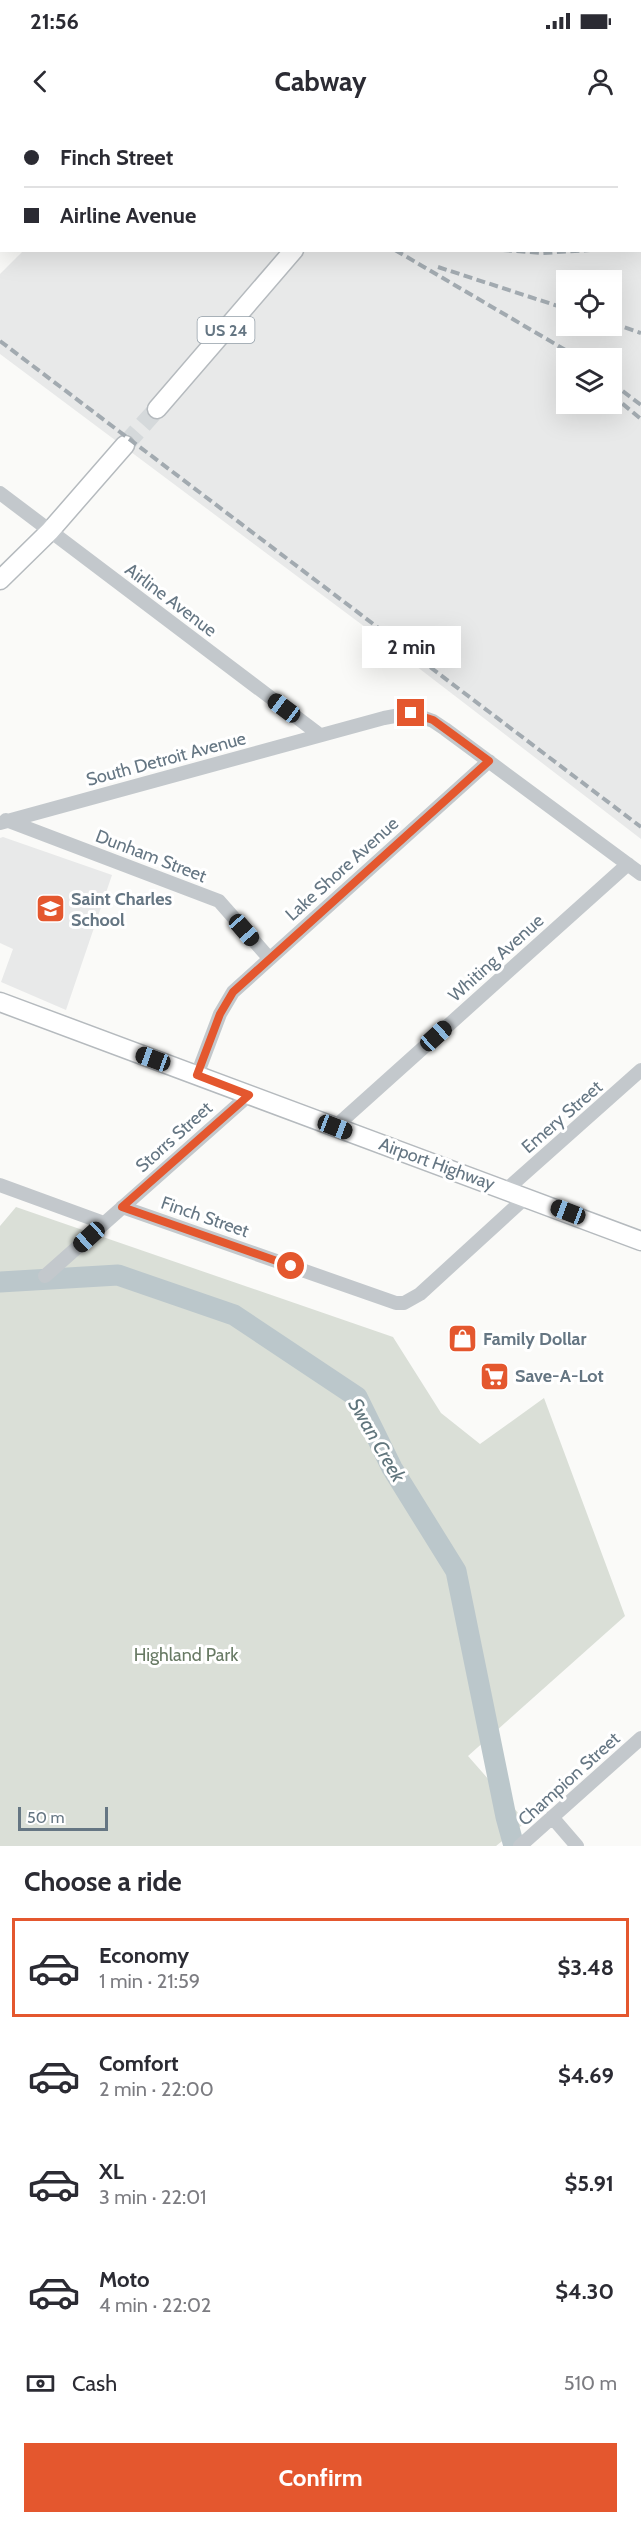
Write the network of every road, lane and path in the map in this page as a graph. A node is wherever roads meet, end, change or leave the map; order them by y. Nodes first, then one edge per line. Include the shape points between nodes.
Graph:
1 (292, 252) edge
2 (157, 410) tunnel mouth
3 (125, 445) tunnel mouth
4 (0, 493) edge
5 (50, 531) junction
6 (0, 580) edge
7 (320, 735) junction
8 (489, 761) junction
9 (2, 820) edge
10 (628, 864) junction
11 (641, 874) edge
12 (269, 958) junction
13 (0, 1002) edge
14 (641, 1071) edge
15 (197, 1075) junction
16 (249, 1095) junction
17 (335, 1127) junction
18 (0, 1185) edge
19 (506, 1190) junction
20 (526, 1197) junction
21 (122, 1207) junction
22 (104, 1223) junction
23 (640, 1240) edge
24 (45, 1276) dead end
25 (641, 1738) edge
26 (552, 1817) junction
27 (520, 1846) edge
28 (577, 1846) edge

1 - 2 main road, US 24
3 - 5 main road
4 - 5 street, Airline Avenue
5 - 6 main road
5 - 7 street, Airline Avenue
7 - 8 street, South Detroit Avenue via 411,713 433,720
7 - 9 street, South Detroit Avenue
8 - 10 street
8 - 12 street, Lake Shore Avenue
9 - 12 street, Dunham Street via 219,901
10 - 11 street
10 - 17 street, Whiting Avenue
12 - 15 street, Lake Shore Avenue via 233,992 220,1014
13 - 15 main road, Airport Highway
14 - 19 street, Emery Street
15 - 16 main road, Airport Highway
16 - 17 main road, Airport Highway
16 - 21 street, Storrs Street
17 - 19 main road, Airport Highway
18 - 22 street
19 - 20 main road, Airport Highway
20 - 21 street, Finch Street via 431,1284 404,1303
20 - 23 main road, Airport Highway
21 - 22 street
22 - 24 street
25 - 26 street, Champion Street
26 - 27 street, Champion Street
26 - 28 street

